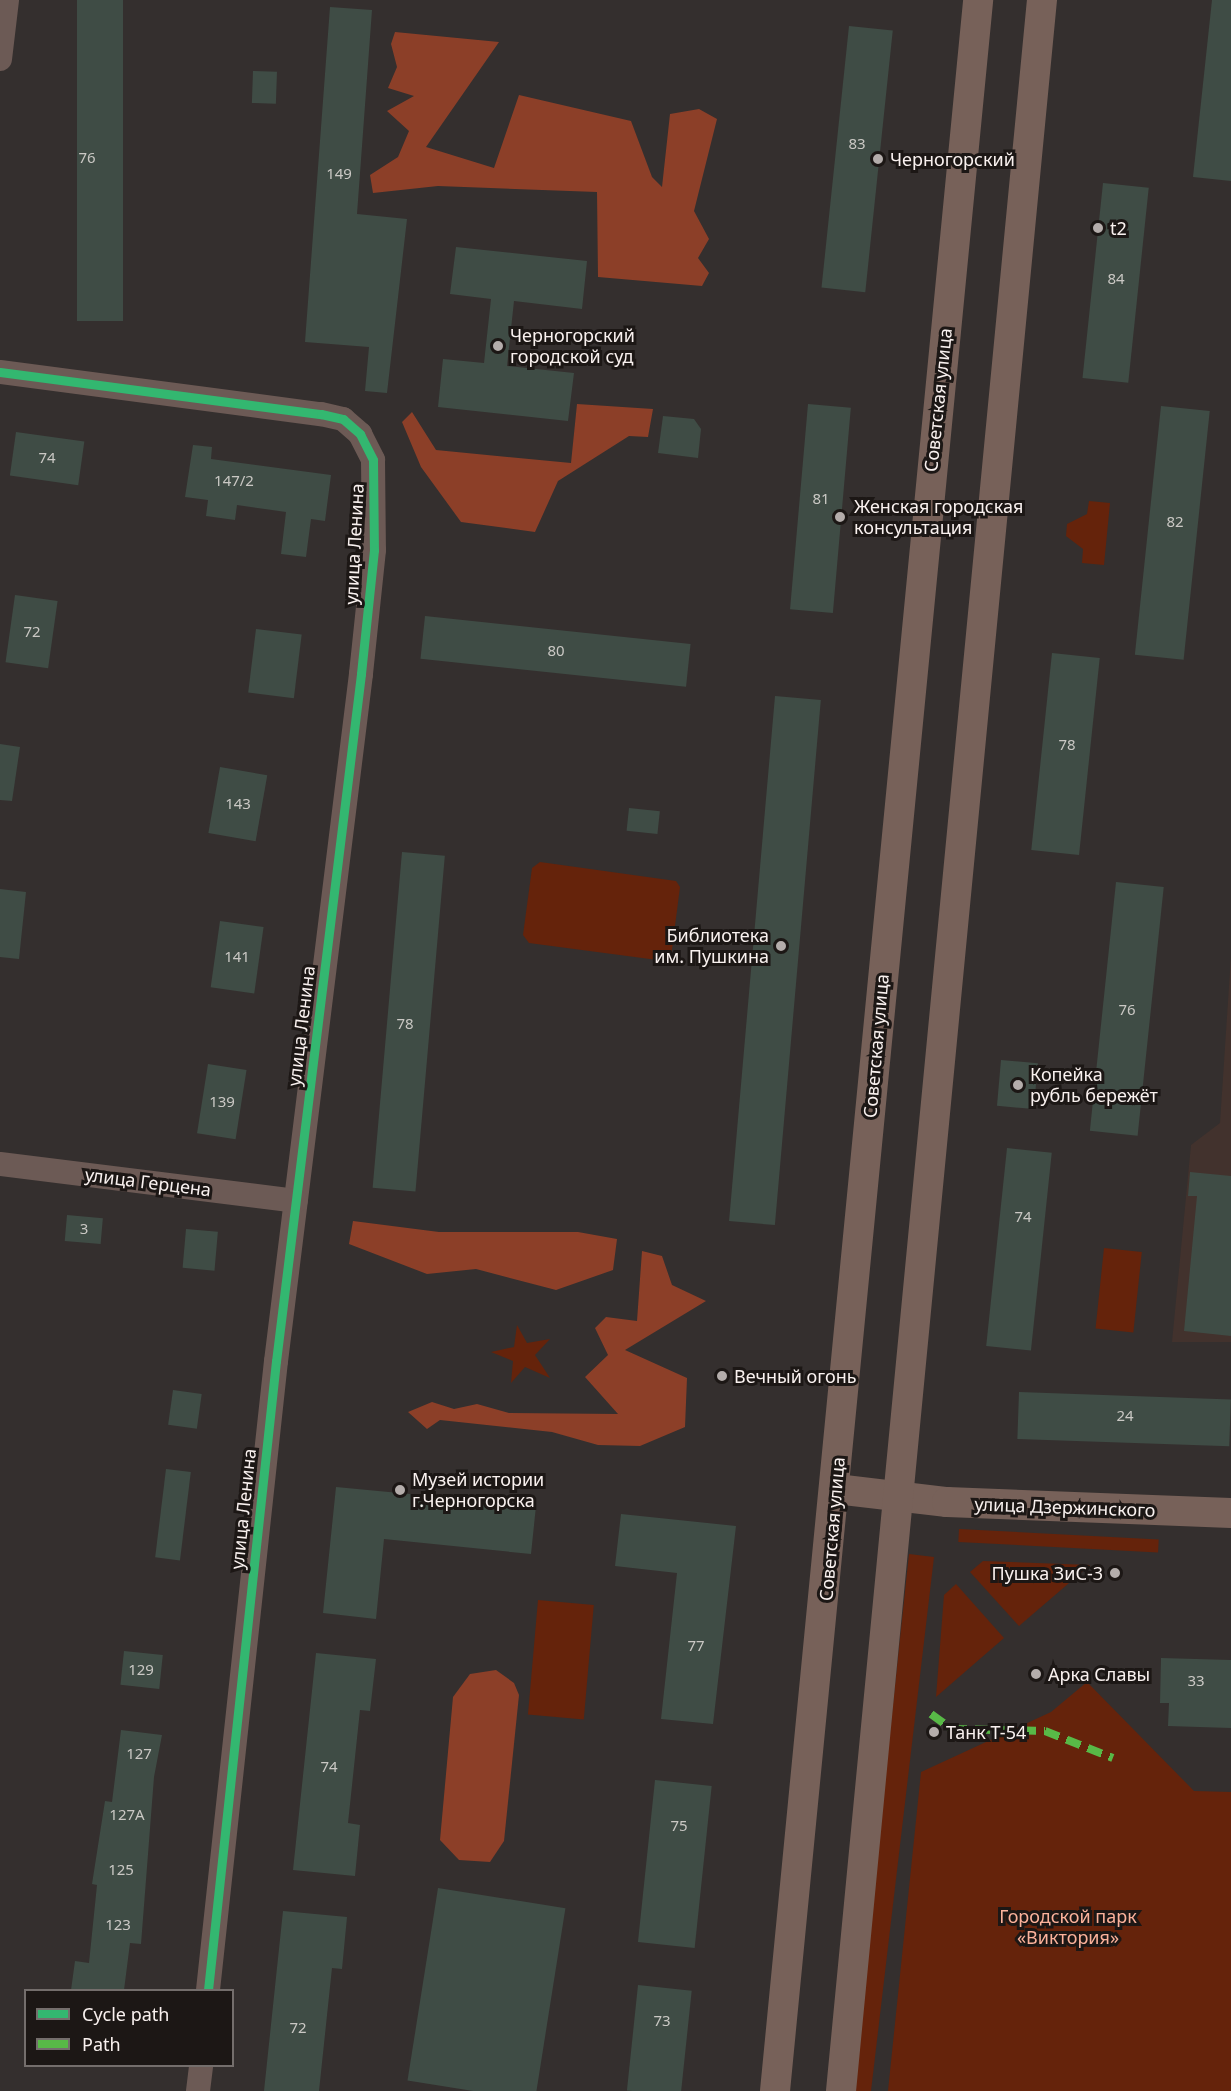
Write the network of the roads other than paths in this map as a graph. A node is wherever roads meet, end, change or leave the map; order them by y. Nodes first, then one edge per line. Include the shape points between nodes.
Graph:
1 (8, 0) edge
2 (978, 0) edge
3 (1042, 0) edge
4 (0, 59) edge
5 (0, 372) edge
6 (0, 1164) edge
7 (296, 1201) junction
8 (836, 1489) junction
9 (899, 1497) junction
10 (1231, 1513) edge
11 (208, 1989) edge
12 (201, 2067) edge
13 (198, 2091) edge
14 (775, 2091) edge
15 (841, 2091) edge

1 - 4 street
2 - 8 main road, Советская улица
3 - 9 main road
5 - 7 street, улица Ленина via 343,419 360,434 373,460 374,549
6 - 7 street, улица Герцена
7 - 11 street, улица Ленина
8 - 9 main road, улица Дзержинского
8 - 14 main road, Советская улица
9 - 10 main road, улица Дзержинского
9 - 15 main road
12 - 13 street

